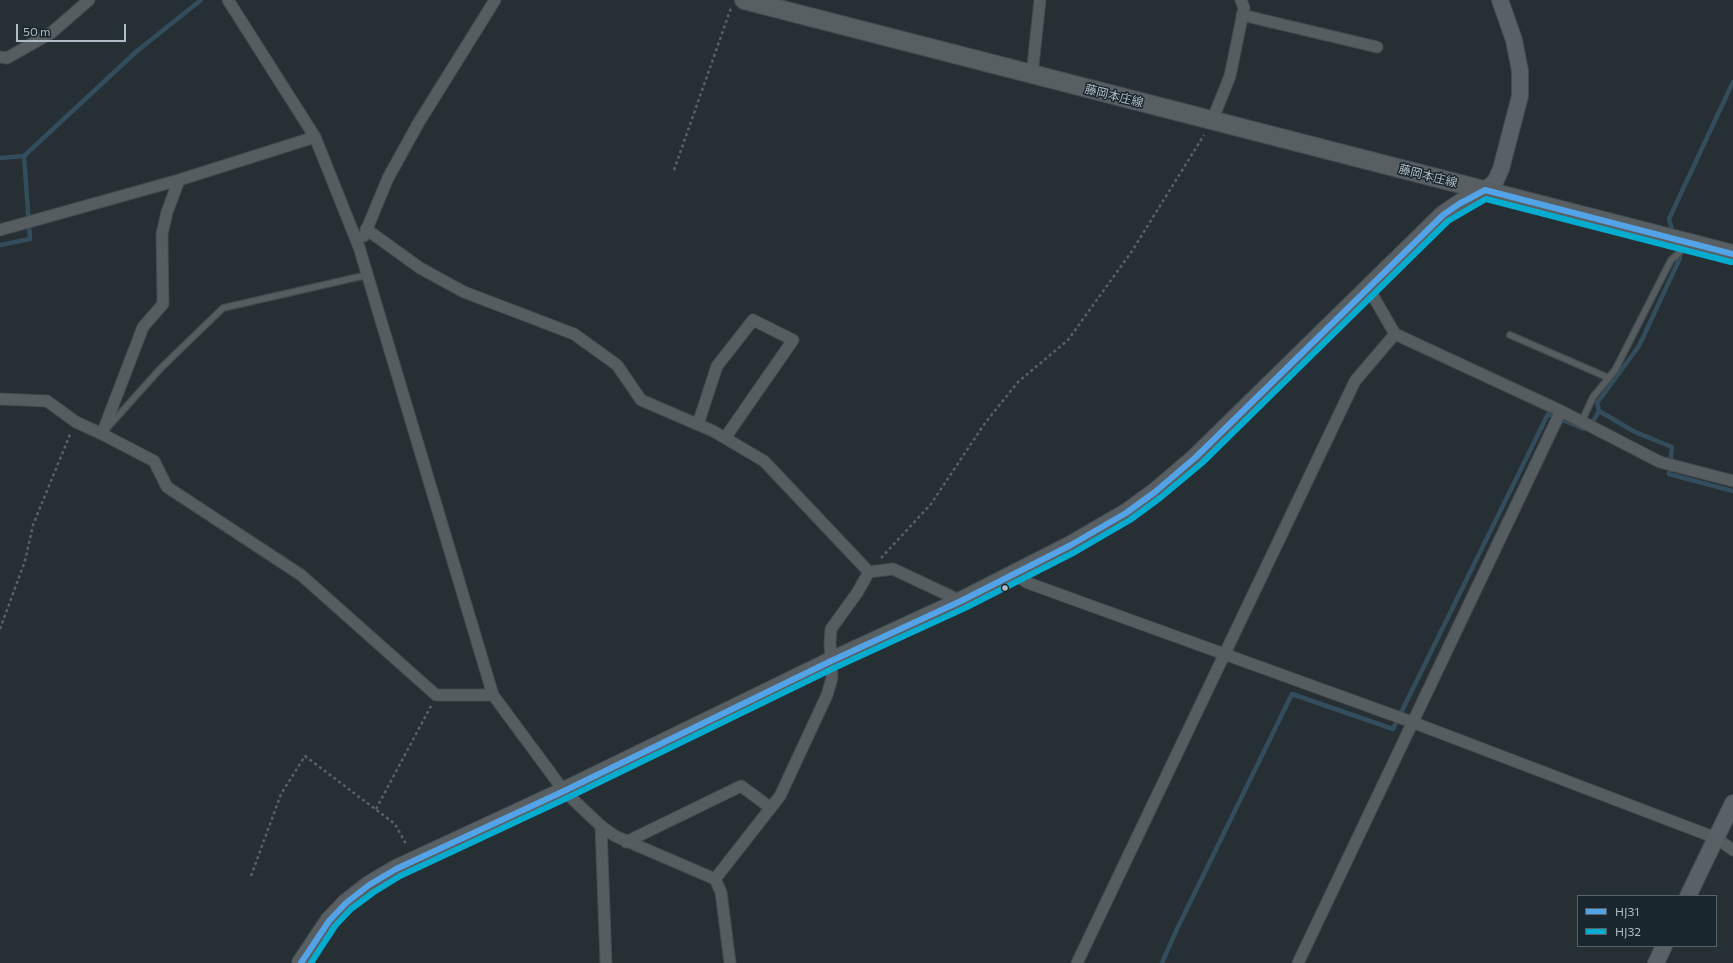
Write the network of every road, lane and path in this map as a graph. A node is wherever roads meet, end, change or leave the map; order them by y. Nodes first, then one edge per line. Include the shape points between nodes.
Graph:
1 (89, 0) edge
2 (228, 0) edge
3 (495, 0) edge
4 (1040, 0) edge
5 (1241, 0) edge
6 (1500, 0) edge
7 (737, 4) edge
8 (1242, 15) junction
9 (1377, 47) dead end
10 (0, 57) edge
11 (1032, 75) junction
12 (1212, 121) junction
13 (315, 137) junction
14 (674, 170) dead end
15 (179, 180) junction
16 (1485, 190) junction
17 (366, 229) junction
18 (0, 230) edge
19 (1683, 241) junction
20 (359, 247) junction
21 (1733, 254) edge
22 (367, 275) junction
23 (1369, 289) junction
24 (1395, 334) junction
25 (1510, 335) dead end
26 (1609, 378) junction
27 (0, 398) edge
28 (1561, 411) junction
29 (1582, 421) junction
30 (76, 422) junction
31 (698, 424) junction
32 (102, 434) junction
33 (725, 438) junction
34 (1733, 480) edge
35 (869, 572) junction
36 (1015, 575) junction
37 (962, 601) junction
38 (0, 628) edge
39 (1224, 655) junction
40 (831, 661) junction
41 (436, 695) junction
42 (493, 695) junction
43 (1412, 722) junction
44 (564, 791) junction
45 (1733, 803) edge
46 (771, 808) junction
47 (376, 809) junction
48 (601, 826) junction
49 (1716, 838) junction
50 (626, 842) junction
51 (1733, 850) edge
52 (416, 860) junction
53 (251, 876) dead end
54 (715, 879) junction
55 (1688, 895) edge
56 (1664, 947) edge
57 (301, 963) edge
58 (606, 963) edge
59 (730, 963) edge
60 (1077, 963) edge
61 (1298, 963) edge
62 (1656, 963) edge

1 - 10 street via 52,33 7,58
2 - 13 street
3 - 17 street via 419,122 391,172
4 - 11 street
5 - 8 street via 1244,8
6 - 16 street via 1514,40 1520,71 1520,96 1501,169 1495,182
7 - 11 main road, 藤岡本庄線
7 - 14 path
8 - 9 street
8 - 12 street via 1230,76
11 - 12 main road, 藤岡本庄線
12 - 16 main road, 藤岡本庄線
12 - 35 path via 1132,251 1068,340 1018,382 985,423 931,504
13 - 15 street
13 - 20 street
15 - 18 street
15 - 32 street via 162,234 163,304 143,327
16 - 19 main road, 藤岡本庄線
16 - 23 main road via 1443,215
17 - 20 street
17 - 31 street via 420,268 464,292 574,334 618,365 641,400
19 - 21 main road, 藤岡本庄線
19 - 26 lane via 1680,252 1671,260
20 - 22 street
22 - 32 lane via 223,308 160,369
22 - 42 street
23 - 24 street
23 - 36 main road via 1196,457 1155,492 1100,529
24 - 28 street
24 - 39 street via 1355,381
25 - 26 lane
26 - 29 lane via 1593,398
27 - 30 street via 47,401
28 - 29 street
28 - 43 street
29 - 34 street via 1660,462
30 - 32 street
30 - 38 path via 33,525 25,561
31 - 33 street
31 - 33 street via 717,366 753,320 793,340
32 - 41 street via 154,461 168,487 302,575
33 - 35 street via 764,461
35 - 37 street via 894,568
35 - 40 street via 831,629
36 - 37 main road
36 - 39 street via 1028,583
37 - 40 main road
39 - 43 street
39 - 60 street
40 - 44 main road
40 - 46 street via 832,678 827,694 780,796
41 - 42 street
41 - 47 path
42 - 44 street
43 - 49 street
43 - 61 street
44 - 48 street
44 - 52 main road
45 - 49 street
46 - 50 street via 741,786
46 - 54 street
47 - 52 path via 395,824
47 - 53 path via 305,756 281,794
48 - 50 street
48 - 58 street
49 - 51 street
49 - 55 street
50 - 54 street
52 - 57 main road via 369,885 346,902 329,921
54 - 59 street via 721,892
56 - 62 street

